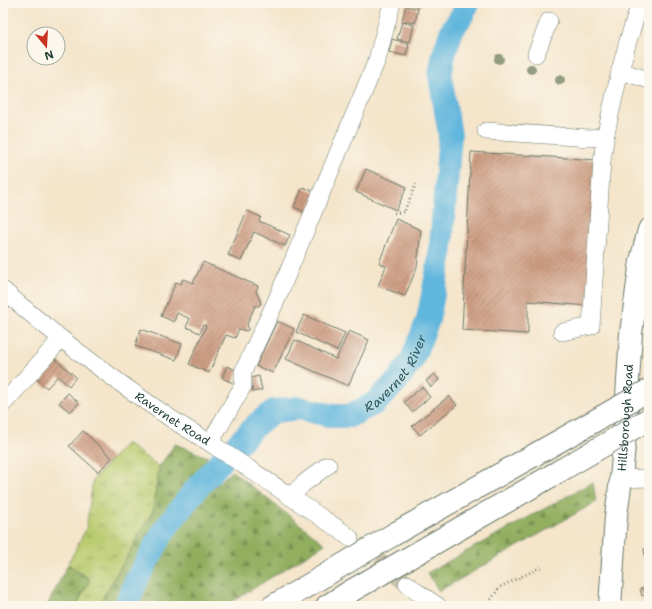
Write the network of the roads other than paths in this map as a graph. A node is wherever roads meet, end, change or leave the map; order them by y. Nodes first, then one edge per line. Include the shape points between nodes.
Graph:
1 (392, 3) edge
2 (640, 3) edge
3 (549, 21) dead end
4 (536, 54) dead end
5 (620, 72) junction
6 (649, 80) edge
7 (486, 131) dead end
8 (606, 133) junction
9 (649, 230) edge
10 (645, 262) edge
11 (3, 290) edge
12 (562, 332) dead end
13 (61, 339) junction
14 (649, 390) edge
15 (3, 404) edge
16 (649, 419) edge
17 (213, 445) junction
18 (328, 465) dead end
19 (649, 478) edge
20 (621, 479) junction
21 (290, 497) junction
22 (350, 538) tunnel mouth
23 (407, 584) tunnel mouth
24 (273, 606) edge
25 (327, 606) edge
26 (438, 606) edge
27 (610, 606) edge

1 - 17 street via 377,60 276,301 243,372 243,386
2 - 5 street
3 - 4 street
5 - 6 street
5 - 8 street
7 - 8 street via 590,138
8 - 12 street via 591,326
9 - 10 highway, Hillsborough Road
10 - 20 highway, Hillsborough Road via 631,333
11 - 13 street, Ravernet Road
13 - 15 street
13 - 17 street, Ravernet Road via 162,413
14 - 24 highway, bridge via 396,533
16 - 25 highway, bridge
17 - 21 street, Ravernet Road
18 - 21 street
19 - 20 street
20 - 27 highway, Hillsborough Road
21 - 22 street, Ravernet Road
23 - 26 street

